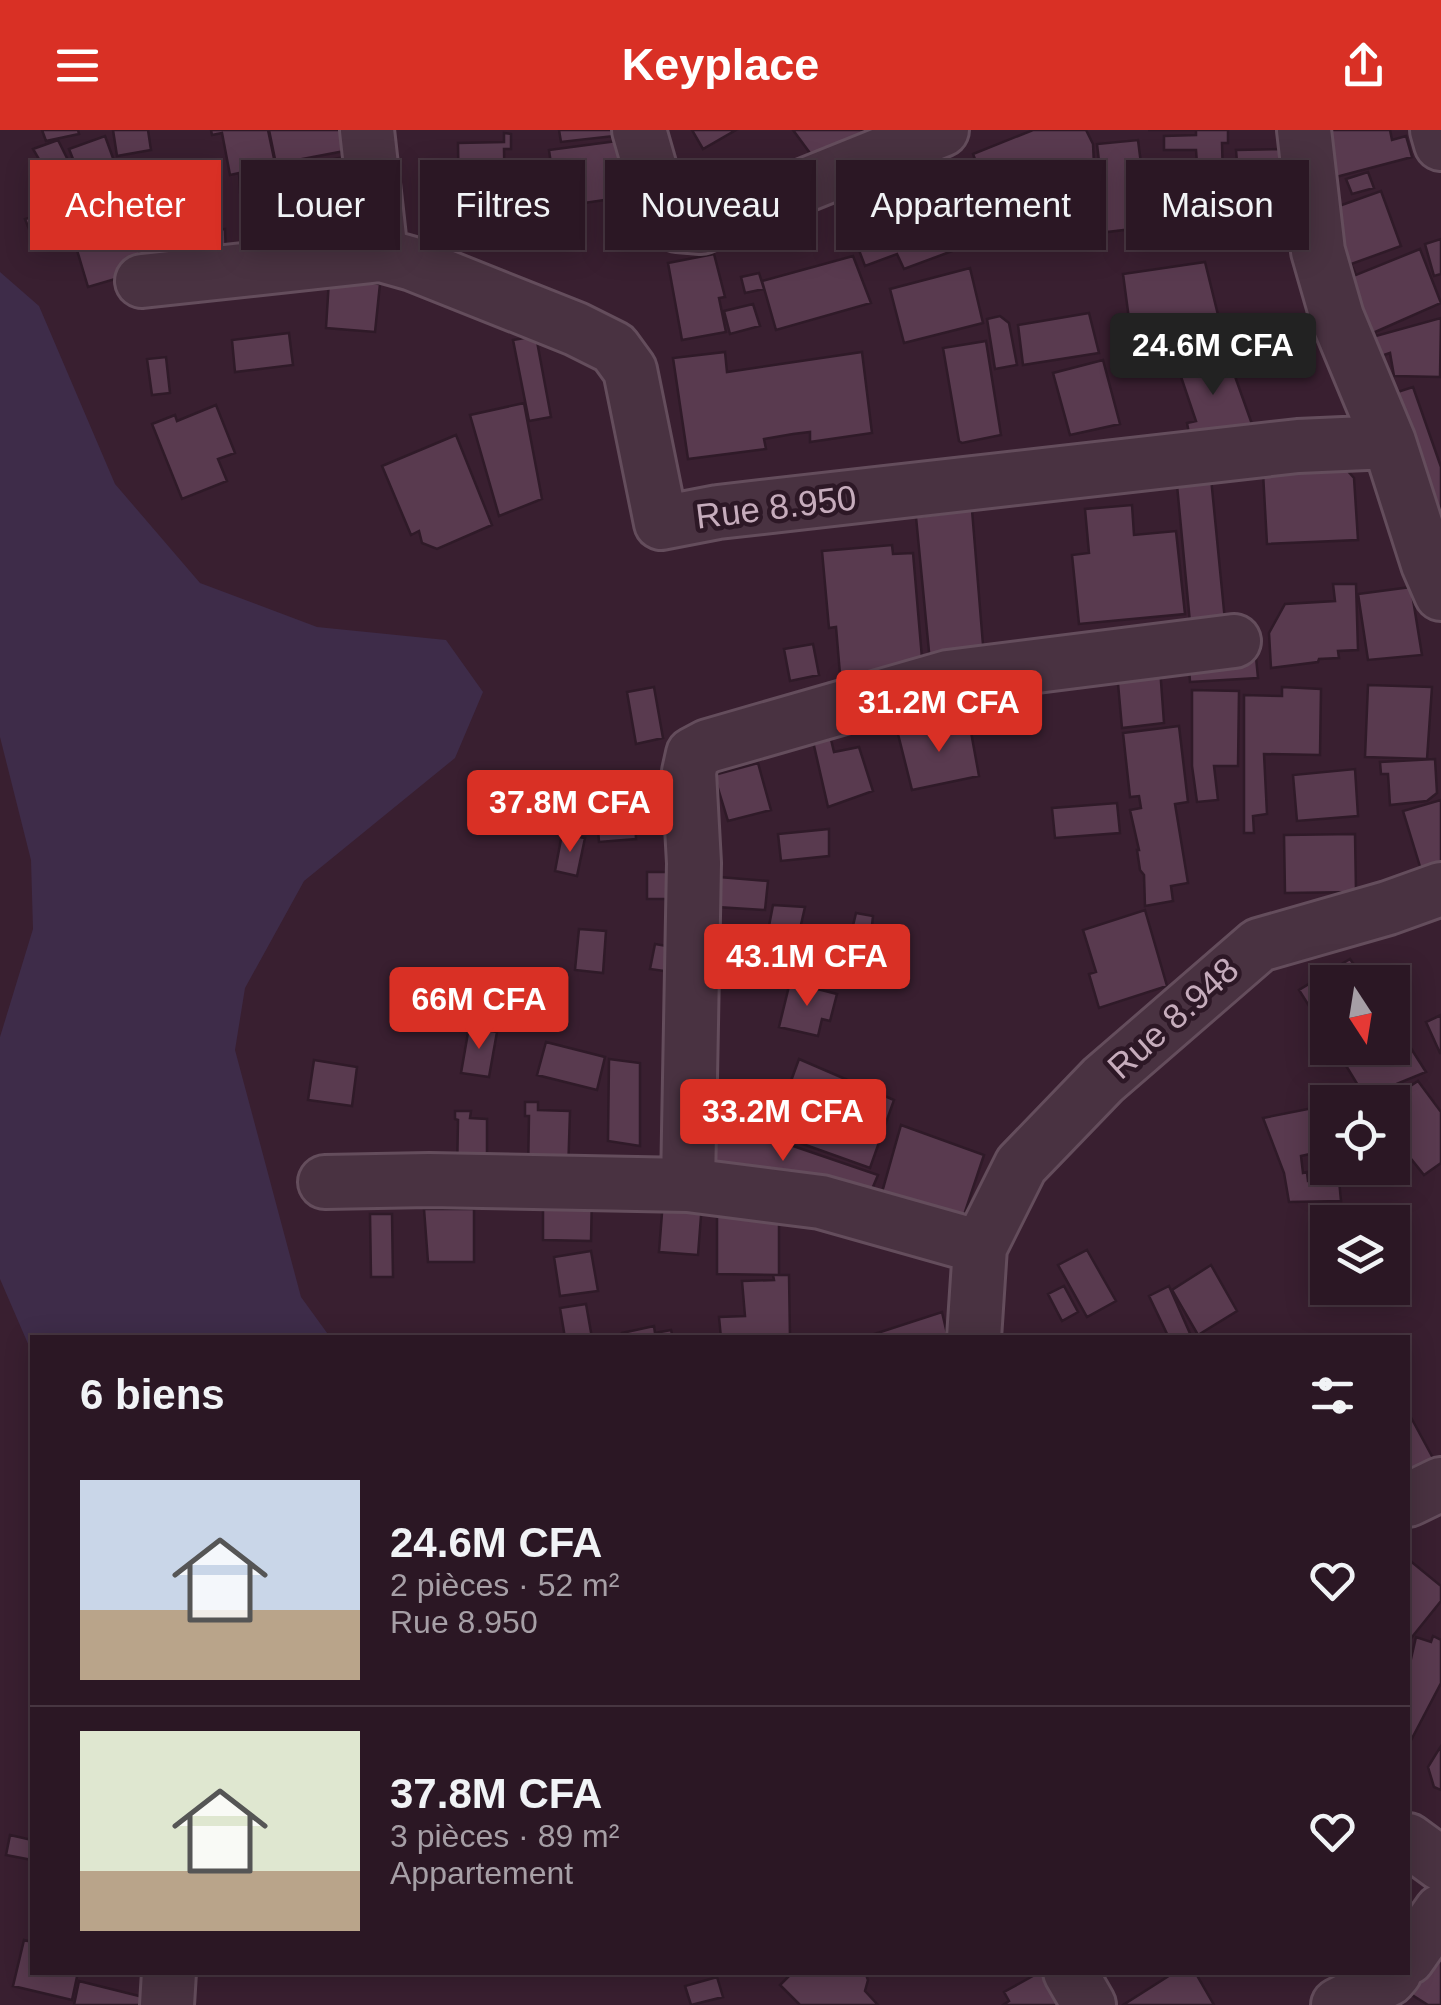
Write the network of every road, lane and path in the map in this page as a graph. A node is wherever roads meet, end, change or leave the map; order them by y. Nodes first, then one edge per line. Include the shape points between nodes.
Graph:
1 (367, 130) edge
2 (640, 130) edge
3 (942, 130) edge
4 (1304, 130) edge
5 (1437, 130) edge
6 (1441, 144) edge
7 (381, 255) junction
8 (142, 282) dead end
9 (1389, 442) junction
10 (1441, 594) edge
11 (1234, 641) dead end
12 (1441, 888) edge
13 (326, 1182) dead end
14 (688, 1185) junction
15 (980, 1247) junction
16 (974, 1335) edge
17 (1441, 1484) edge
18 (1410, 1499) edge
19 (1410, 1841) edge
20 (1441, 1864) edge
21 (1441, 1911) edge
22 (1410, 1955) edge
23 (169, 1975) edge
24 (1072, 1975) edge
25 (1393, 1975) edge
26 (166, 2005) edge
27 (1089, 2005) edge
28 (1338, 2005) edge

1 - 7 street
2 - 3 street via 662,210 678,225 701,227
4 - 9 street via 1318,252
5 - 6 street
7 - 8 street
7 - 9 street, Rue 8.950 via 614,348 630,370 661,523 1298,446
9 - 10 street
11 - 14 street via 948,677 693,754
12 - 15 street, Rue 8.948 via 1242,956 1103,1080 1021,1165
13 - 14 street
14 - 15 street via 821,1202
15 - 16 street
17 - 18 street
19 - 20 street
21 - 22 street
23 - 26 street
24 - 27 street
25 - 28 street

